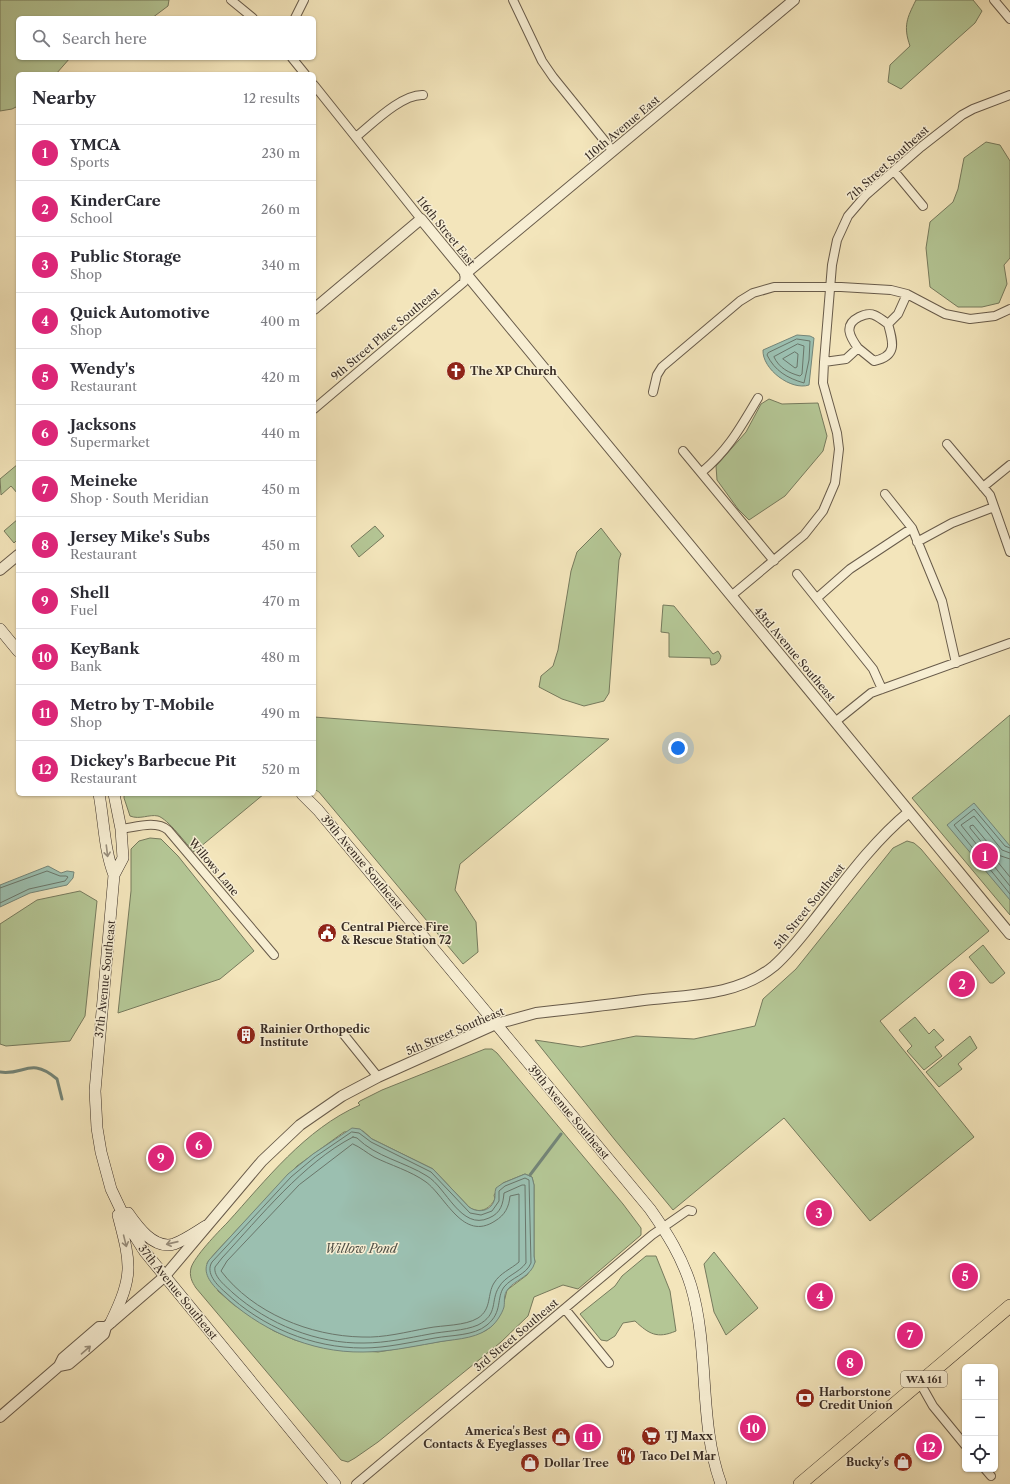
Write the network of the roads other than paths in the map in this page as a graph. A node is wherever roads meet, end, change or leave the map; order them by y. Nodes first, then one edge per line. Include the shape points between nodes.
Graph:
1 (231, 0) edge
2 (304, 0) edge
3 (513, 0) edge
4 (794, 0) edge
5 (994, 0) edge
6 (250, 16) edge
7 (296, 16) edge
8 (1010, 19) edge
9 (294, 60) edge
10 (303, 72) edge
11 (316, 87) edge
12 (423, 94) dead end
13 (1010, 96) edge
14 (356, 137) junction
15 (612, 150) junction
16 (894, 170) junction
17 (923, 206) dead end
18 (421, 219) junction
19 (465, 274) junction
20 (830, 286) junction
21 (907, 294) junction
22 (316, 307) edge
23 (1010, 309) edge
24 (888, 324) junction
25 (858, 348) junction
26 (824, 362) junction
27 (561, 390) joint
28 (653, 392) dead end
29 (758, 398) dead end
30 (316, 407) edge
31 (947, 444) dead end
32 (683, 451) dead end
33 (1010, 465) edge
34 (702, 472) junction
35 (983, 487) junction
36 (885, 494) dead end
37 (994, 507) junction
38 (912, 528) junction
39 (918, 542) junction
40 (1010, 552) edge
41 (16, 557) edge
42 (774, 561) junction
43 (0, 570) edge
44 (797, 574) dead end
45 (732, 596) junction
46 (816, 598) junction
47 (0, 629) edge
48 (1010, 643) edge
49 (16, 649) edge
50 (956, 663) junction
51 (882, 689) junction
52 (835, 722) junction
53 (99, 796) edge
54 (114, 796) edge
55 (304, 796) edge
56 (909, 812) junction
57 (122, 829) junction
58 (114, 875) junction
59 (1010, 934) edge
60 (274, 955) dead end
61 (496, 1024) junction
62 (341, 1031) dead end
63 (378, 1077) junction
64 (111, 1189) junction
65 (692, 1211) dead end
66 (206, 1226) junction
67 (663, 1227) junction
68 (164, 1277) junction
69 (1010, 1306) edge
70 (565, 1309) junction
71 (109, 1324) junction
72 (609, 1363) dead end
73 (920, 1383) junction
74 (0, 1417) edge
75 (962, 1441) edge
76 (820, 1467) junction
77 (988, 1472) edge
78 (991, 1476) dead end
79 (335, 1484) edge
80 (356, 1484) edge
81 (722, 1484) edge
82 (800, 1484) edge
83 (807, 1484) edge

1 - 6 street
2 - 7 street
3 - 15 street via 542,61
4 - 15 street, 110th Avenue East
5 - 8 street
9 - 10 street
11 - 14 street, 116th Street East
12 - 14 street via 402,101
13 - 16 street, 7th Street Southeast via 962,115
14 - 18 street, 116th Street East
15 - 19 street, 110th Avenue East
16 - 17 street
16 - 20 street, 7th Street Southeast via 866,195 848,216 837,240
18 - 19 street, 116th Street East
18 - 22 street
19 - 27 street, 116th Street East
19 - 30 street, 9th Street Place Southeast via 464,282
20 - 21 street via 891,290
20 - 26 street, 7th Street Southeast
20 - 28 street via 774,287 754,293 740,301 662,367
21 - 23 street via 945,314 970,320 995,316
21 - 24 street via 898,314
24 - 25 street via 893,342 892,351 884,359 874,361
24 - 25 street via 874,314 862,315 852,320 849,334
25 - 26 street via 846,359
26 - 42 street, 7th Street Southeast via 824,383 839,449 835,483 823,511 814,524
27 - 45 street, 43rd Avenue Southeast
29 - 34 street via 733,440
31 - 35 street
32 - 34 street
33 - 35 street
34 - 42 street
35 - 37 street via 990,495
36 - 38 street
37 - 39 street via 952,523
37 - 40 street
38 - 39 street
38 - 46 street via 850,569
39 - 50 street via 942,602
41 - 43 street
42 - 45 street, 7th Street Southeast
44 - 46 street
45 - 52 street, 43rd Avenue Southeast
46 - 51 street via 873,669
47 - 49 main road
48 - 50 street
50 - 51 street
51 - 52 street via 871,693
52 - 56 street, 43rd Avenue Southeast
53 -> 58 main road, 37th Avenue Southeast via 107,856
54 - 57 main road
55 - 61 main road, 39th Avenue Southeast
56 - 59 street, 43rd Avenue Southeast
56 - 61 street, 5th Street Southeast via 858,864 785,955 755,979 727,989 536,1013
57 - 58 main road, 37th Avenue Southeast via 123,858
57 - 60 street, Willows Lane via 152,825 168,830
58 - 64 main road, 37th Avenue Southeast via 95,1091 97,1128
61 - 63 street, 5th Street Southeast
61 - 67 main road, 39th Avenue Southeast
62 - 63 street
63 - 66 street, 5th Street Southeast via 342,1096 300,1125 262,1161
66 -> 64 main road via 173,1244 160,1244 135,1222
64 - 68 main road, 37th Avenue Southeast via 138,1242
64 -> 71 main road via 127,1251 129,1270 123,1297
65 - 67 street, 3rd Street Southeast via 688,1210
66 - 68 street, 5th Street Southeast
67 - 70 street, 3rd Street Southeast
67 - 81 main road, 39th Avenue Southeast via 679,1256 694,1298 710,1440
68 - 71 street, 5th Street Southeast
68 - 79 main road, 37th Avenue Southeast
69 - 73 main road, WA 161
70 - 72 street
70 - 80 street, 3rd Street Southeast
71 - 74 street, 5th Street Southeast via 99,1327
73 - 75 street via 933,1406
73 - 76 main road, WA 161
76 - 82 main road, WA 161
76 - 83 main road
77 - 78 street

